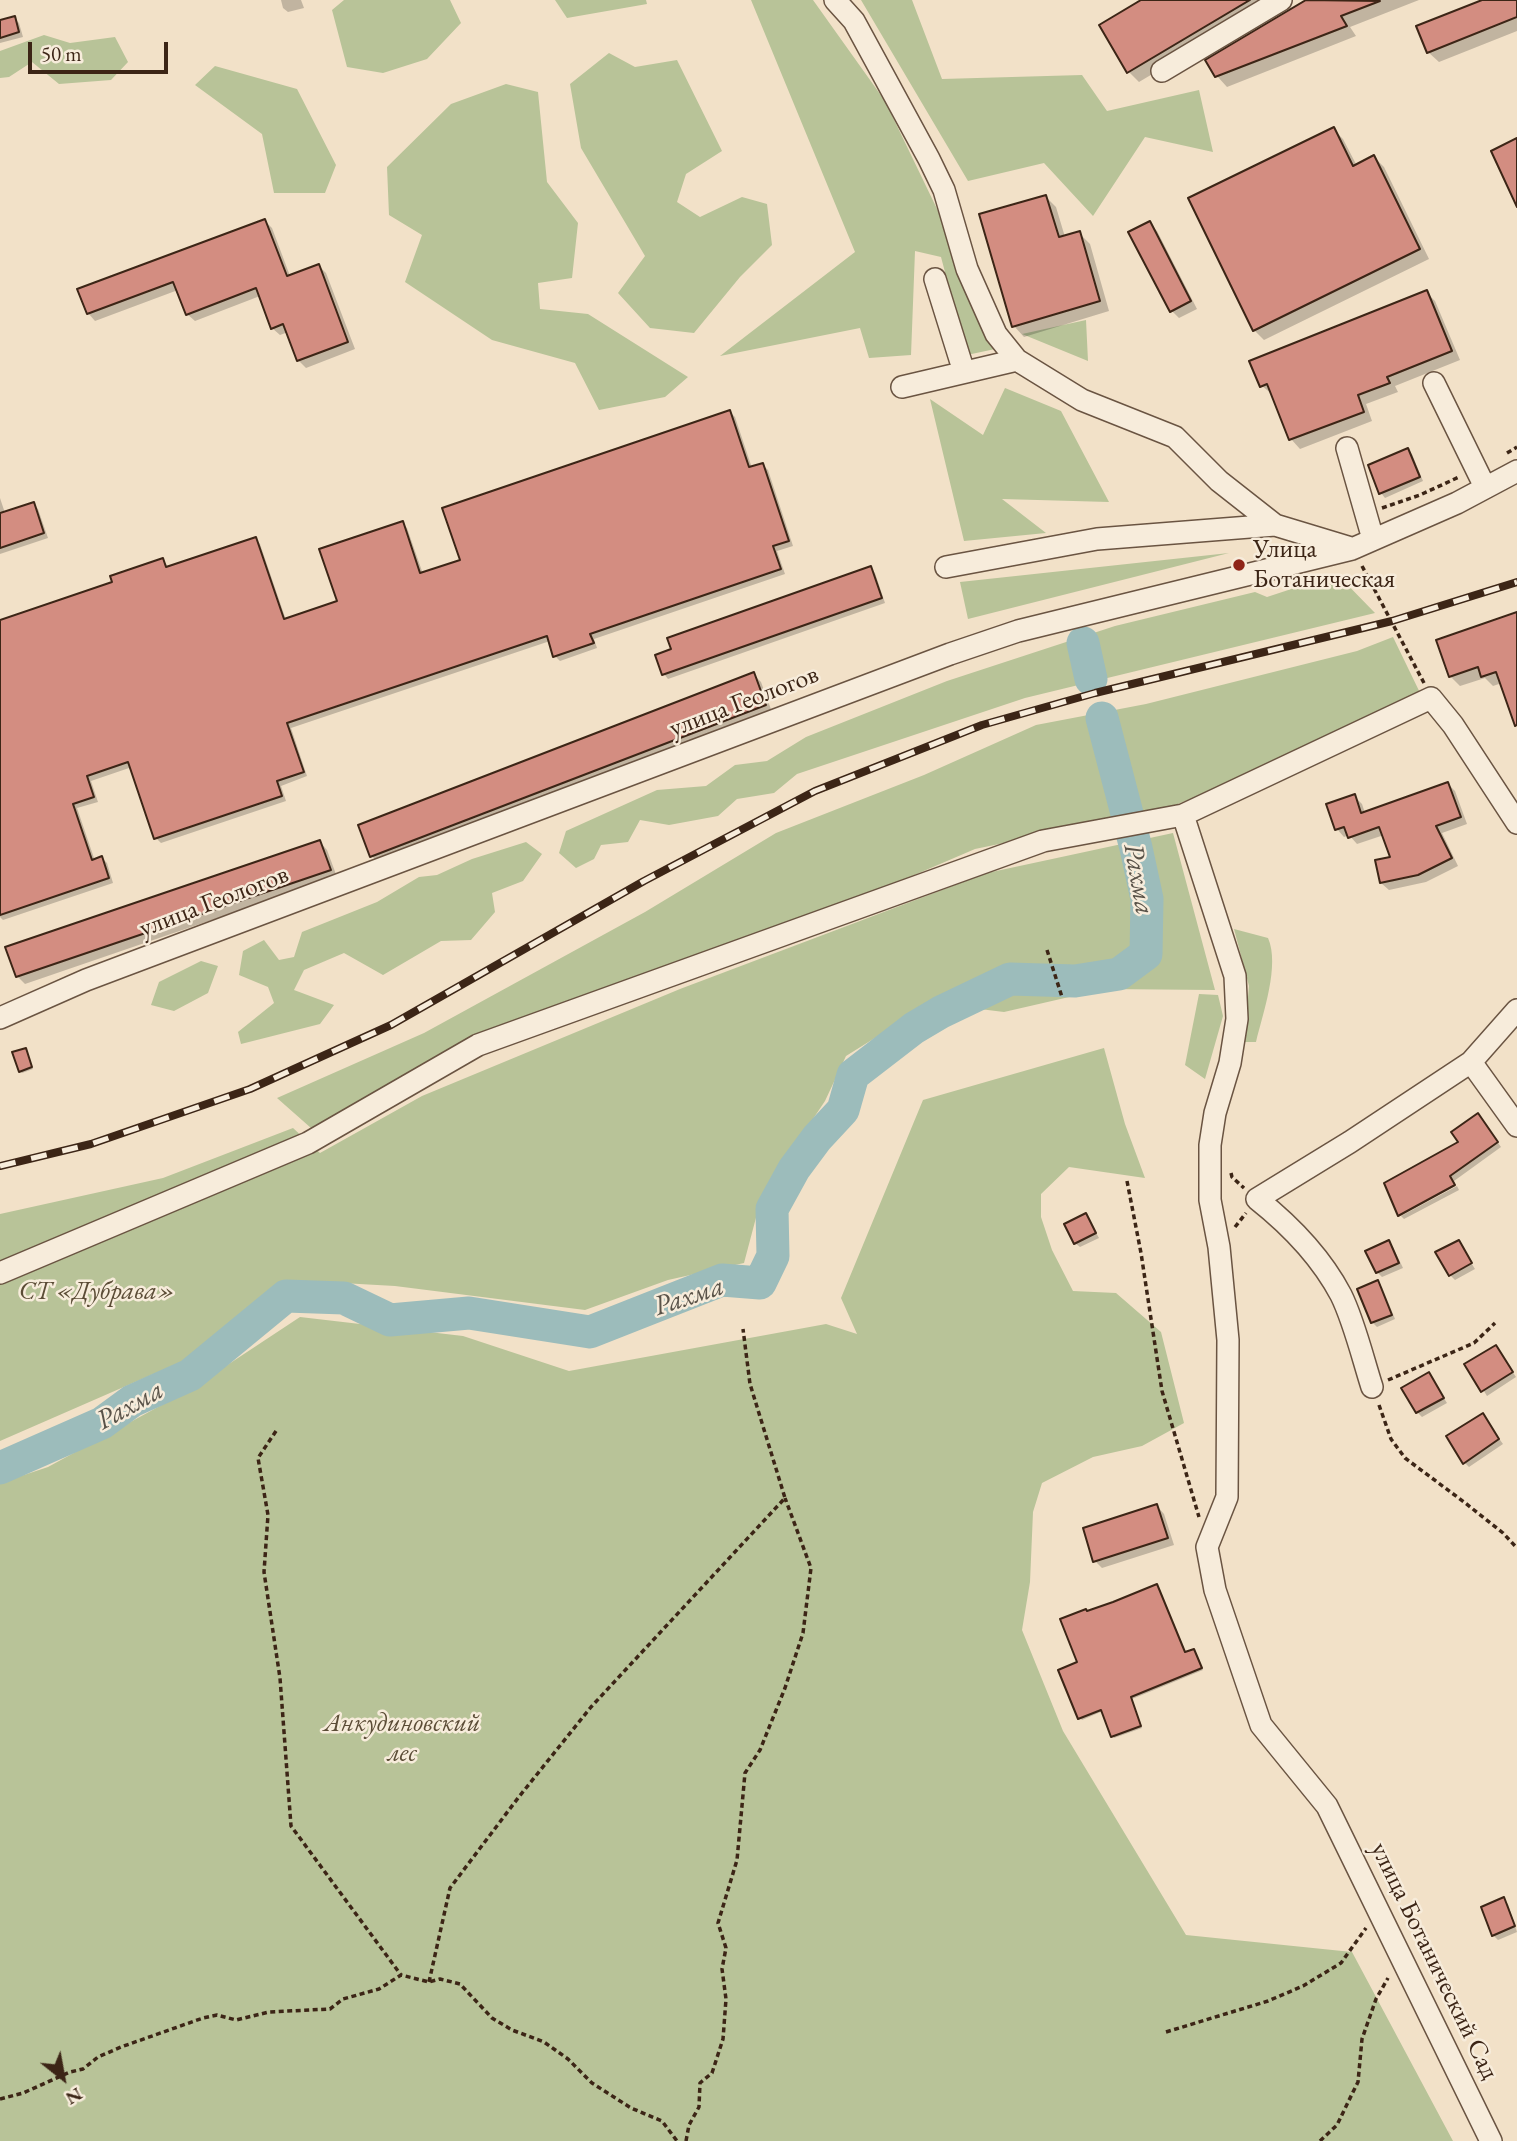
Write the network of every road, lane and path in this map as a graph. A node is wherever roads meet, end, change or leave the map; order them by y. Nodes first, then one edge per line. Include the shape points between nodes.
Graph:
1 (835, 0) edge
2 (1281, 0) edge
3 (1163, 71) dead end
4 (935, 279) dead end
5 (1017, 360) junction
6 (964, 372) junction
7 (1434, 383) dead end
8 (902, 387) dead end
9 (1517, 447) edge
10 (1347, 448) dead end
11 (1500, 478) edge
12 (1365, 513) junction
13 (1275, 525) junction
14 (1373, 540) junction
15 (1352, 549) junction
16 (946, 567) dead end
17 (1432, 698) junction
18 (1183, 816) junction
19 (1517, 823) edge
20 (1047, 950) dead end
21 (1062, 997) dead end
22 (1517, 1010) edge
23 (0, 1018) edge
24 (1471, 1062) junction
25 (1517, 1126) edge
26 (1127, 1181) dead end
27 (1257, 1199) junction
28 (1219, 1247) junction
29 (0, 1273) edge
30 (1495, 1323) dead end
31 (743, 1329) dead end
32 (1372, 1387) junction
33 (276, 1431) dead end
34 (785, 1498) junction
35 (1207, 1547) junction
36 (1517, 1548) edge
37 (1377, 1911) junction
38 (1400, 1958) junction
39 (401, 1975) junction
40 (429, 1982) junction
41 (1166, 2032) dead end
42 (0, 2099) edge
43 (677, 2141) edge
44 (685, 2141) edge
45 (1320, 2141) edge
46 (1492, 2141) edge

1 - 5 street via 854,21 929,159 944,190 967,270 996,334
2 - 3 street
4 - 6 street
5 - 6 street
5 - 13 street via 1082,400 1175,437 1219,481
6 - 8 street
7 - 11 street
9 - 11 path
10 - 12 street
11 - 12 path via 1420,495
11 - 14 street, улица Геологов via 1457,503
12 - 14 street
13 - 15 street
13 - 16 street via 1097,540
14 - 15 street, улица Геологов
15 - 17 path
15 - 23 street, улица Геологов via 1007,635 86,980
17 - 18 street
17 - 19 street
18 - 28 street via 1236,976 1237,1019 1210,1145 1210,1200
18 - 29 street via 1043,841 478,1045 308,1143
20 - 21 path
22 - 24 street
24 - 25 street
24 - 27 street
26 - 35 path via 1162,1391
27 - 28 path
27 - 32 street via 1308,1246 1331,1278 1342,1297
28 - 35 street via 1228,1340 1227,1497
30 - 32 path via 1474,1343
31 - 34 path via 750,1384
32 - 36 path via 1391,1439 1405,1458
33 - 39 path via 258,1458 268,1515 264,1572 280,1678 291,1826
34 - 40 path via 591,1707 450,1888
34 - 44 path via 811,1568 803,1633 760,1750 745,1773 737,1860 718,1923 726,1948 723,2039 712,2073 701,2083 699,2107
35 - 37 street, улица Ботанический Сад via 1215,1590 1261,1725 1327,1806
37 - 38 street, улица Ботанический Сад
37 - 41 path via 1341,1963 1303,1986
38 - 45 path via 1370,2014 1353,2092 1337,2125
38 - 46 street, улица Ботанический Сад
39 - 40 path
39 - 42 path via 330,2008 268,2012 236,2020 217,2015 203,2018
40 - 43 path via 440,1979 460,1984 492,2018 544,2042 592,2083 662,2121

